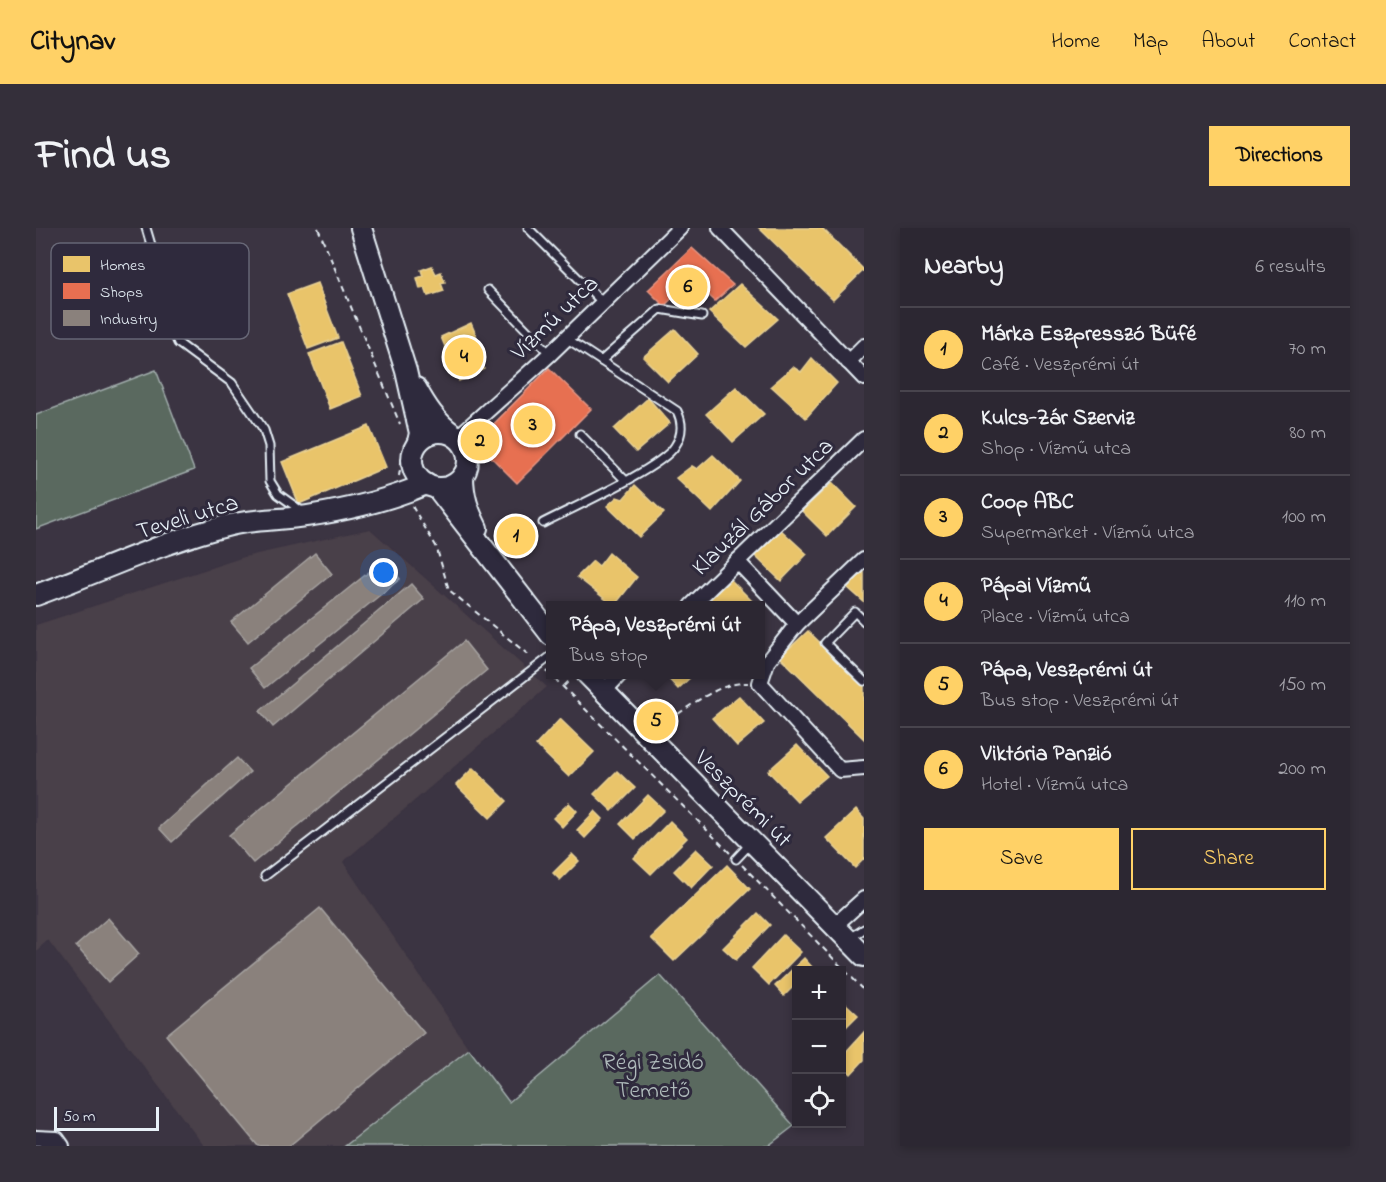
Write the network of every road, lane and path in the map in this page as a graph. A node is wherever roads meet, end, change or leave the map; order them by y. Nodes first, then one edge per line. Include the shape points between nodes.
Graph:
1 (146, 228) edge
2 (361, 228) edge
3 (528, 228) edge
4 (680, 228) edge
5 (720, 228) edge
6 (150, 243) edge
7 (488, 290) dead end
8 (603, 303) junction
9 (702, 316) dead end
10 (566, 338) junction
11 (176, 339) edge
12 (864, 346) edge
13 (550, 354) junction
14 (601, 361) junction
15 (848, 362) junction
16 (406, 371) junction
17 (864, 378) edge
18 (580, 434) dead end
19 (456, 436) junction
20 (864, 439) edge
21 (415, 450) junction
22 (464, 476) junction
23 (625, 480) junction
24 (431, 486) junction
25 (357, 506) junction
26 (308, 516) junction
27 (543, 523) dead end
28 (490, 557) junction
29 (864, 560) edge
30 (737, 561) junction
31 (36, 595) edge
32 (696, 601) edge
33 (864, 621) edge
34 (797, 624) junction
35 (546, 629) edge
36 (546, 660) edge
37 (765, 668) edge
38 (572, 679) edge
39 (592, 679) edge
40 (616, 679) edge
41 (761, 679) edge
42 (864, 681) edge
43 (760, 683) junction
44 (604, 691) junction
45 (646, 735) junction
46 (864, 768) edge
47 (752, 842) junction
48 (736, 859) junction
49 (265, 876) dead end
50 (864, 899) edge
51 (834, 926) junction
52 (856, 934) edge
53 (864, 956) edge
54 (864, 990) edge
55 (36, 1138) edge
56 (62, 1146) edge

1 - 6 lane
2 - 16 main road
3 - 8 lane
4 - 8 street, Vízmű utca
5 - 15 street
7 - 13 lane
8 - 10 street, Vízmű utca
9 - 14 lane via 660,309
10 - 13 street, Vízmű utca
10 - 14 lane
11 - 26 lane via 232,384 264,430 270,481 278,494
12 - 15 street
13 - 19 street, Vízmű utca
14 - 23 lane via 677,411 682,421 675,447 658,463
15 - 17 street
16 - 19 main road via 430,412
16 - 21 main road via 420,433
18 - 23 lane
19 - 21 main road via 428,434
19 - 22 main road via 468,453
20 - 30 street, Klauzál Gábor utca
21 - 24 main road via 414,471
21 - 25 main road, Teveli utca via 405,472
22 - 24 main road via 452,486
22 - 28 main road via 467,506
23 - 27 lane
24 - 25 main road, Teveli utca
24 - 28 main road
25 - 26 main road, Teveli utca
26 - 31 main road, Teveli utca via 231,525 180,540
28 - 35 main road
29 - 34 street
30 - 32 street, Klauzál Gábor utca
30 - 34 street
33 - 42 lane via 855,612 825,643
34 - 37 street
36 - 49 lane
38 - 48 path via 564,686
39 - 44 main road, Veszprémi út
40 - 44 street
41 - 43 street
43 - 45 path via 740,682 721,687
43 - 46 street via 840,770
44 - 45 main road, Veszprémi út
45 - 47 main road, Veszprémi út
47 - 48 lane
47 - 51 main road, Veszprémi út
48 - 54 path
50 - 51 street
51 - 52 main road, Veszprémi út
52 - 53 main road, Veszprémi út
55 - 56 street via 57,1139

